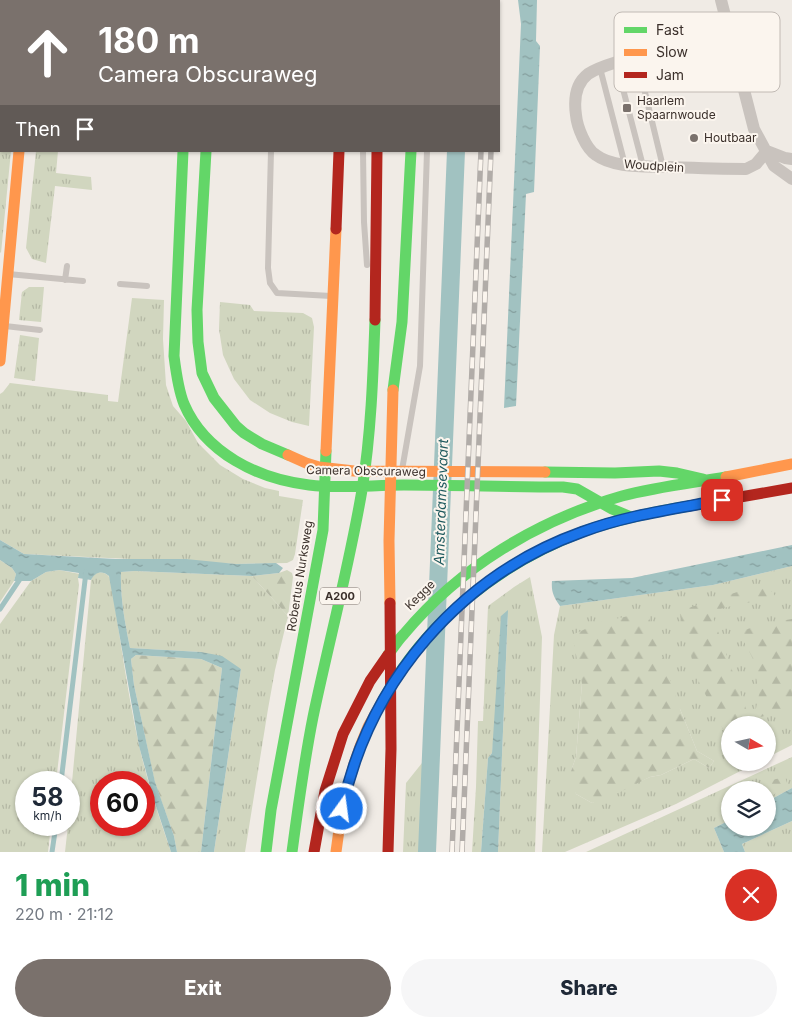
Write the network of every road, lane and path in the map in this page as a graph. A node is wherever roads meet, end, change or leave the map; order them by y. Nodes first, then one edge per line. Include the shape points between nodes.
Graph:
1 (614, 63) edge
2 (600, 68) junction
3 (624, 92) edge
4 (645, 92) edge
5 (745, 92) edge
6 (766, 151) junction
7 (19, 152) edge
8 (183, 152) edge
9 (206, 152) edge
10 (271, 152) edge
11 (339, 152) edge
12 (363, 152) edge
13 (377, 152) edge
14 (411, 152) edge
15 (427, 152) edge
16 (792, 159) edge
17 (625, 164) junction
18 (643, 166) junction
19 (663, 167) junction
20 (792, 179) edge
21 (67, 266) dead end
22 (367, 272) dead end
23 (7, 274) junction
24 (65, 280) junction
25 (83, 281) dead end
26 (368, 282) dead end
27 (120, 284) dead end
28 (147, 286) dead end
29 (332, 296) junction
30 (4, 326) junction
31 (40, 330) dead end
32 (375, 338) junction
33 (0, 361) edge
34 (792, 464) edge
35 (706, 480) junction
36 (792, 488) edge
37 (601, 502) junction
38 (631, 517) junction
39 (389, 541) junction
40 (266, 852) edge
41 (292, 852) edge
42 (314, 852) edge
43 (336, 852) edge
44 (388, 852) edge

1 - 2 street, Woudplein
2 - 17 lane
2 - 17 street, Woudplein via 587,74 579,83 576,124 595,155
3 - 18 lane
4 - 19 lane
5 - 6 street via 754,129
6 - 16 street
6 - 19 street, Woudplein via 756,164 746,169
6 - 20 street via 774,166
7 - 23 main road
8 - 37 main road, Camera Obscuraweg via 174,356 180,391 190,416 216,446 261,474 308,485 563,487
9 - 35 main road, Camera Obscuraweg via 198,310 199,357 214,398 244,433 306,463 354,471 668,471
10 - 29 lane via 270,283 277,293
11 - 29 main road, Robertus Nurksweg
12 - 22 lane
13 - 32 main road, A200
14 - 39 main road via 402,322 393,393
15 - 39 lane via 420,366
17 - 18 street, Woudplein
18 - 19 street, Woudplein
21 - 24 lane
23 - 24 lane
23 - 30 main road
24 - 25 lane
26 - 32 lane, A200
27 - 28 lane
29 - 40 main road, Robertus Nurksweg via 323,530 274,791
30 - 31 lane
30 - 33 main road
32 - 41 main road, A200 via 362,488 313,719
34 - 35 main road, Camera Obscuraweg
35 - 37 main road, Kegge
36 - 38 main road
37 - 38 main road, Camera Obscuraweg
37 - 42 main road, Kegge via 556,519 491,554 443,591 403,633 366,686 339,742 322,798
38 - 43 main road via 564,539 512,566 464,601 422,643 387,691 373,717 345,794
39 - 44 main road via 391,749

